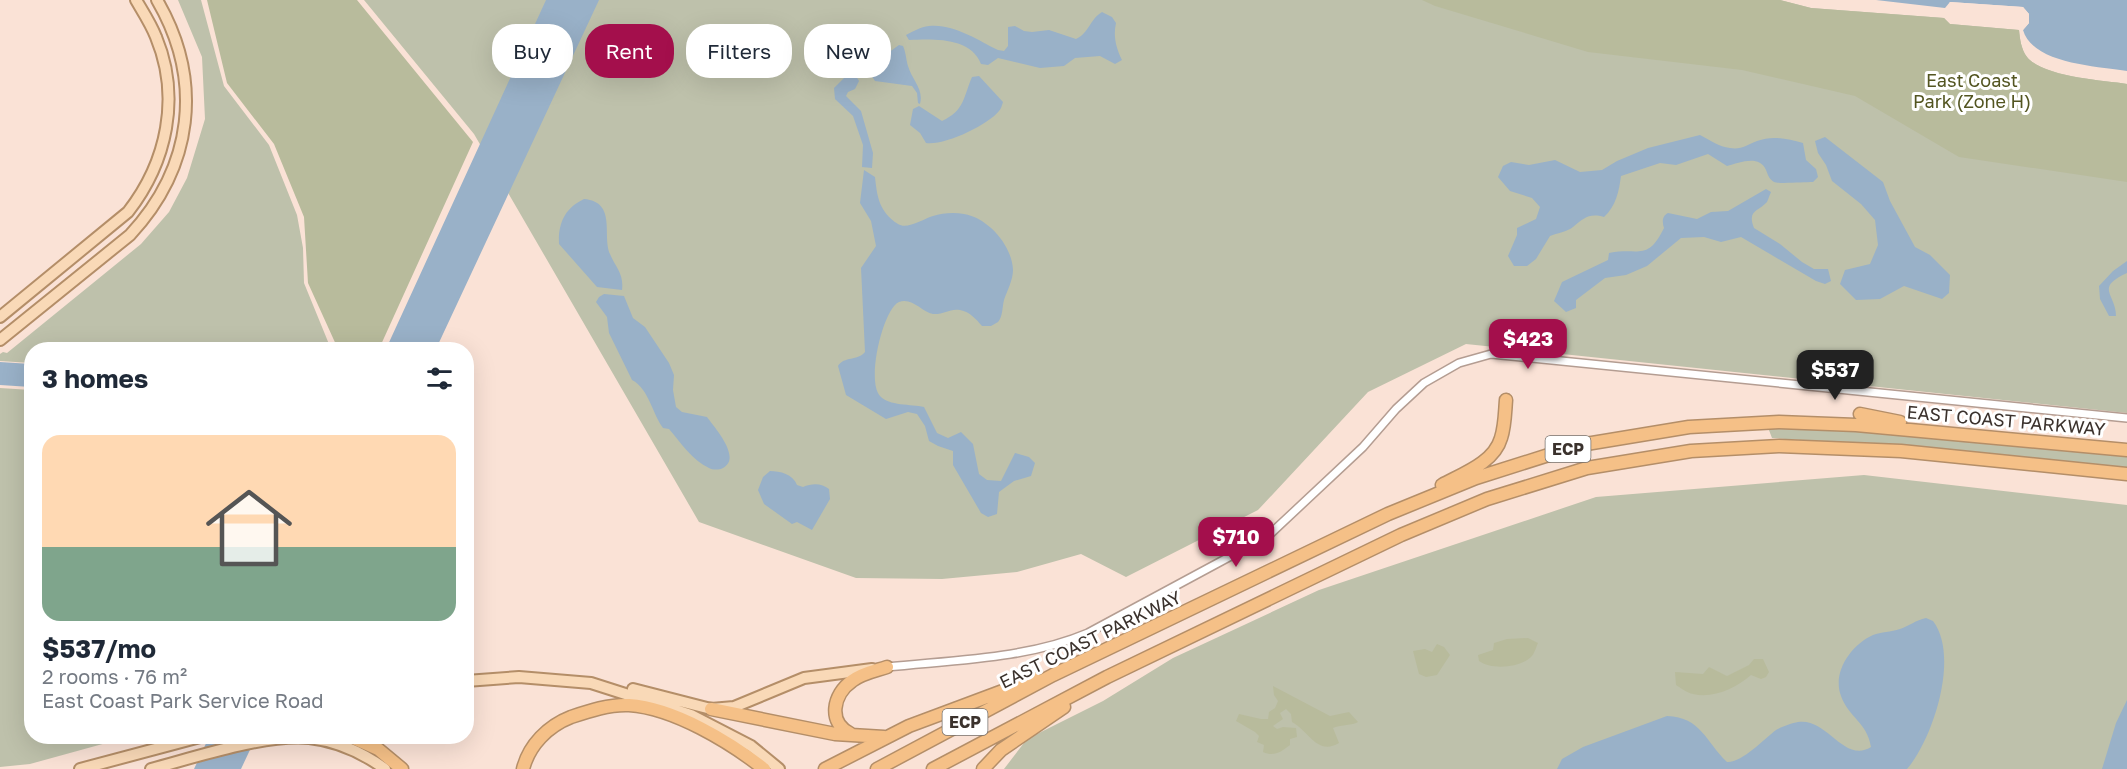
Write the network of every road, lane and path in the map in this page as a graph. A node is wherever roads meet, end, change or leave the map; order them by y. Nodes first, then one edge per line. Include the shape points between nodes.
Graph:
1 (136, 0) edge
2 (157, 0) edge
3 (0, 317) edge
4 (0, 340) edge
5 (1506, 400) dead end
6 (1860, 414) dead end
7 (2127, 418) edge
8 (1961, 434) junction
9 (2127, 450) edge
10 (2127, 474) edge
11 (1388, 514) junction
12 (887, 668) junction
13 (1053, 675) junction
14 (474, 680) edge
15 (591, 683) junction
16 (1079, 691) junction
17 (711, 709) junction
18 (859, 736) junction
19 (888, 736) junction
20 (175, 744) edge
21 (252, 744) edge
22 (336, 744) edge
23 (367, 744) edge
24 (773, 768) edge
25 (80, 769) edge
26 (151, 769) edge
27 (385, 769) edge
28 (402, 769) edge
29 (523, 769) edge
30 (825, 769) edge
31 (876, 769) edge
32 (933, 769) edge
33 (983, 769) edge

1 - 3 main road via 156,36 165,64 169,107 162,150 140,197 128,212
2 - 4 main road via 174,35 187,94 183,141 167,181 158,200 130,235
5 - 11 highway via 1501,441 1487,459
6 - 8 highway
7 - 12 street via 1491,354 1459,363 1424,383 1268,536 1088,633 1038,650
8 - 9 highway, EAST COAST PARKWAY / ECP
8 - 11 highway, EAST COAST PARKWAY / ECP via 1779,422 1689,427 1580,446 1476,478
10 - 16 highway, ECP via 1901,451 1779,446 1691,452 1587,468 1487,499 1401,535
11 - 13 highway, EAST COAST PARKWAY / ECP
12 - 17 main road via 804,678 734,707
12 - 18 highway via 855,678 837,701 839,726
13 - 19 highway via 1026,681
13 - 31 highway, EAST COAST PARKWAY / ECP
14 - 15 main road via 519,677
15 - 17 main road via 643,691
15 - 24 main road via 690,715 751,746
16 - 32 highway, ECP
16 - 33 highway via 1058,711 1001,750
17 - 18 highway
18 - 19 highway
19 - 30 highway
20 - 25 main road
21 - 26 main road
22 - 27 main road
23 - 28 highway
24 - 29 highway via 688,723 650,708 627,705 605,707 564,720 535,745

